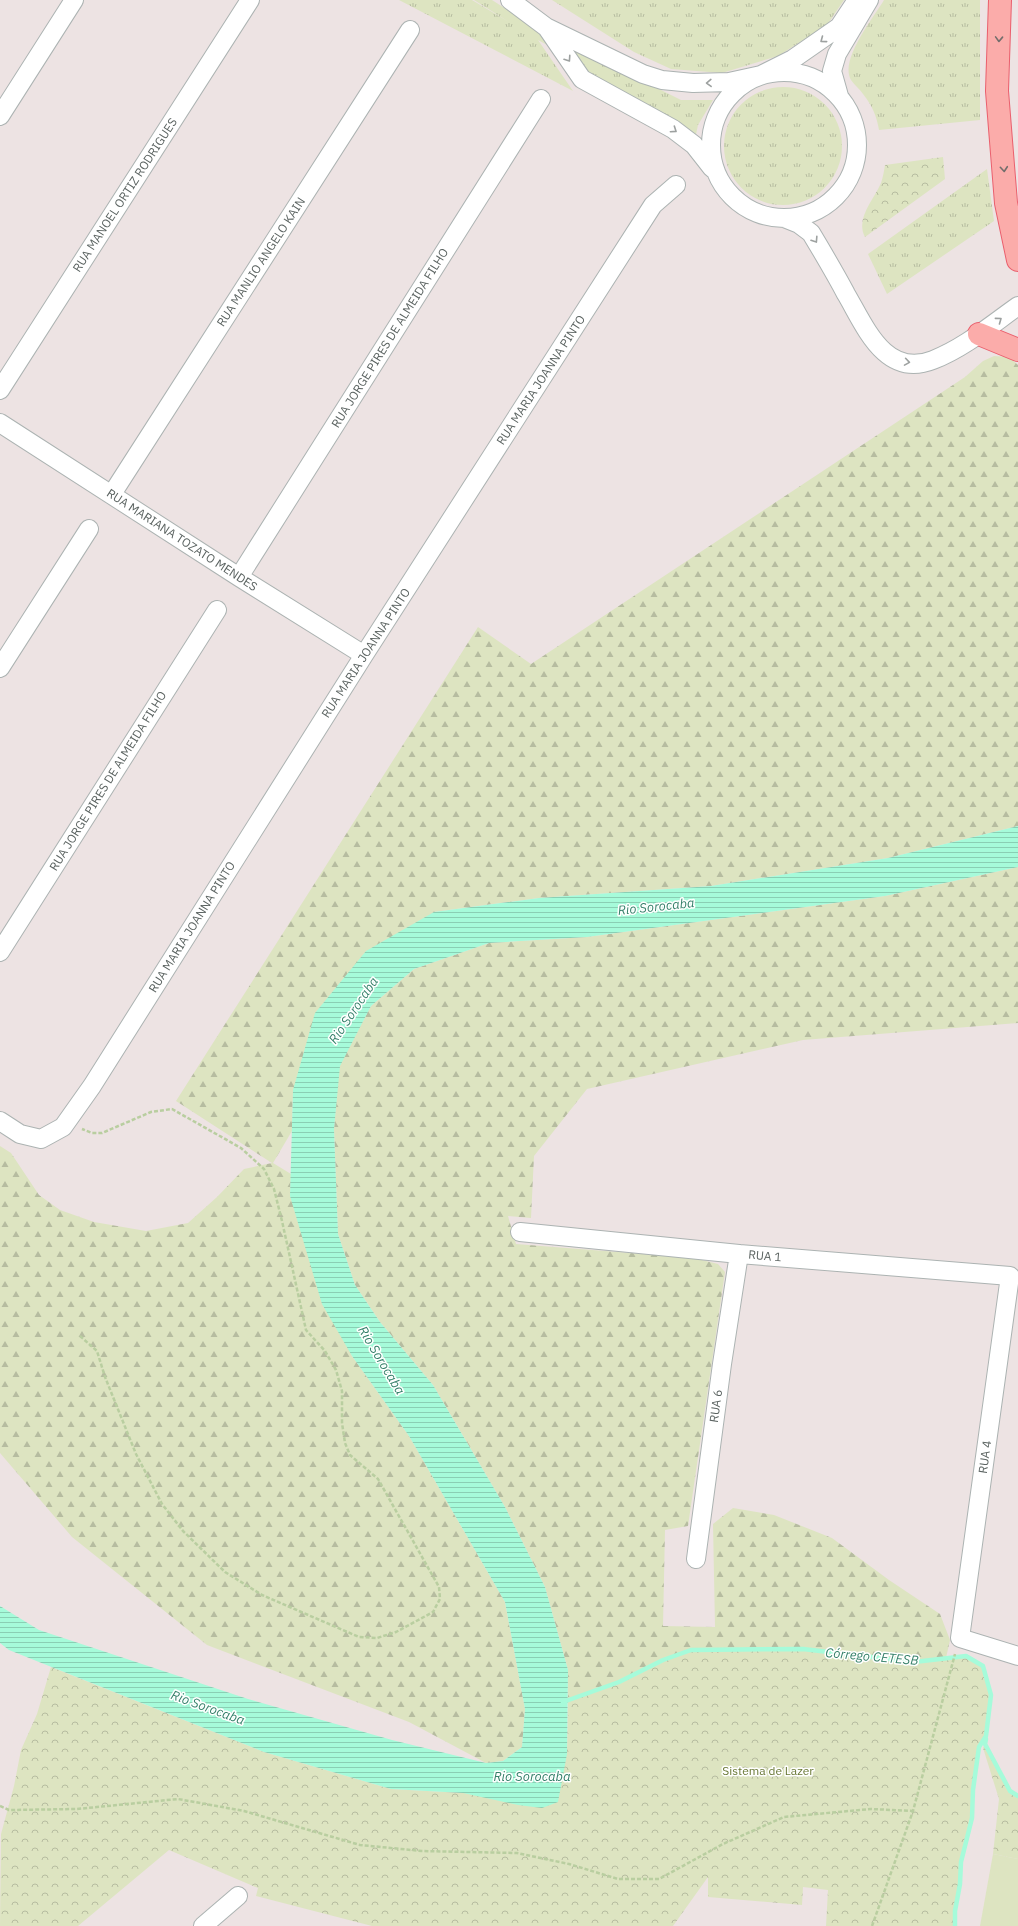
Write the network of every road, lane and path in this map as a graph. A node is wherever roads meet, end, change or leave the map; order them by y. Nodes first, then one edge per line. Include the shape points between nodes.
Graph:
1 (74, 0) edge
2 (250, 0) edge
3 (510, 0) edge
4 (857, 0) edge
5 (869, 0) edge
6 (1000, 0) edge
7 (546, 27) junction
8 (410, 30) dead end
9 (761, 75) junction
10 (839, 96) junction
11 (541, 99) dead end
12 (0, 116) edge
13 (718, 177) junction
14 (676, 185) dead end
15 (784, 218) junction
16 (1018, 260) edge
17 (1018, 306) edge
18 (979, 334) junction
19 (1018, 350) edge
20 (0, 390) edge
21 (0, 423) edge
22 (112, 494) junction
23 (89, 529) dead end
24 (239, 577) junction
25 (217, 610) dead end
26 (364, 655) junction
27 (0, 668) edge
28 (0, 952) edge
29 (0, 1121) edge
30 (82, 1129) dead end
31 (520, 1232) dead end
32 (739, 1254) junction
33 (1010, 1276) joint
34 (80, 1336) dead end
35 (696, 1559) dead end
36 (958, 1644) junction
37 (1018, 1656) edge
38 (0, 1806) edge
39 (913, 1811) junction
40 (238, 1896) dead end
41 (203, 1926) edge
42 (872, 1926) edge

1 - 12 street
2 - 20 street, RUA MANOEL ORTIZ RODRIGUES
3 - 7 street
4 -> 9 street via 839,27 793,59
5 - 10 street via 836,54 832,71
6 -> 16 main road via 997,91 1006,203
9 -> 7 street via 730,82 693,84 662,80 643,74
7 -> 13 street via 582,79 674,129 702,154
8 - 22 street, RUA MANLIO ANGELO KAIN
9 - 10 street via 775,72 803,73 816,78
9 - 13 street via 737,88 727,98 714,122 711,150
10 - 15 street via 850,114 856,134 855,162 851,175 839,192 824,206 811,213
11 - 24 street, RUA JORGE PIRES DE ALMEIDA FILHO
13 - 15 street via 725,189 745,207 771,217
14 - 26 street, RUA MARIA JOANNA PINTO via 653,205
15 -> 18 street via 800,224 811,233 874,343 894,359 906,363 932,360
18 -> 17 street
18 - 19 main road
21 - 22 street, RUA MARIANA TOZATO MENDES
22 - 24 street, RUA MARIANA TOZATO MENDES
23 - 27 street
24 - 26 street, RUA MARIANA TOZATO MENDES
25 - 28 street, RUA JORGE PIRES DE ALMEIDA FILHO
26 - 29 street, RUA MARIA JOANNA PINTO via 92,1086 63,1127 41,1139 20,1134
30 - 34 path via 102,1133 151,1112 172,1109 241,1148 264,1169 274,1189 306,1330 325,1351 336,1370 342,1391 345,1443 350,1455 378,1479 438,1587 440,1599 433,1612 396,1632 377,1638 360,1636 262,1595 225,1572 183,1531 162,1504 136,1454 97,1351
31 - 32 street, RUA 1
32 - 33 street, RUA 1
32 - 35 street, RUA 6
33 - 36 street, RUA 4
36 - 37 street
36 - 39 path
38 - 39 path via 9,1810 77,1809 178,1799 244,1811 360,1845 422,1851 517,1852 618,1879 659,1879 723,1844 784,1817 870,1809
39 - 42 path
40 - 41 street

